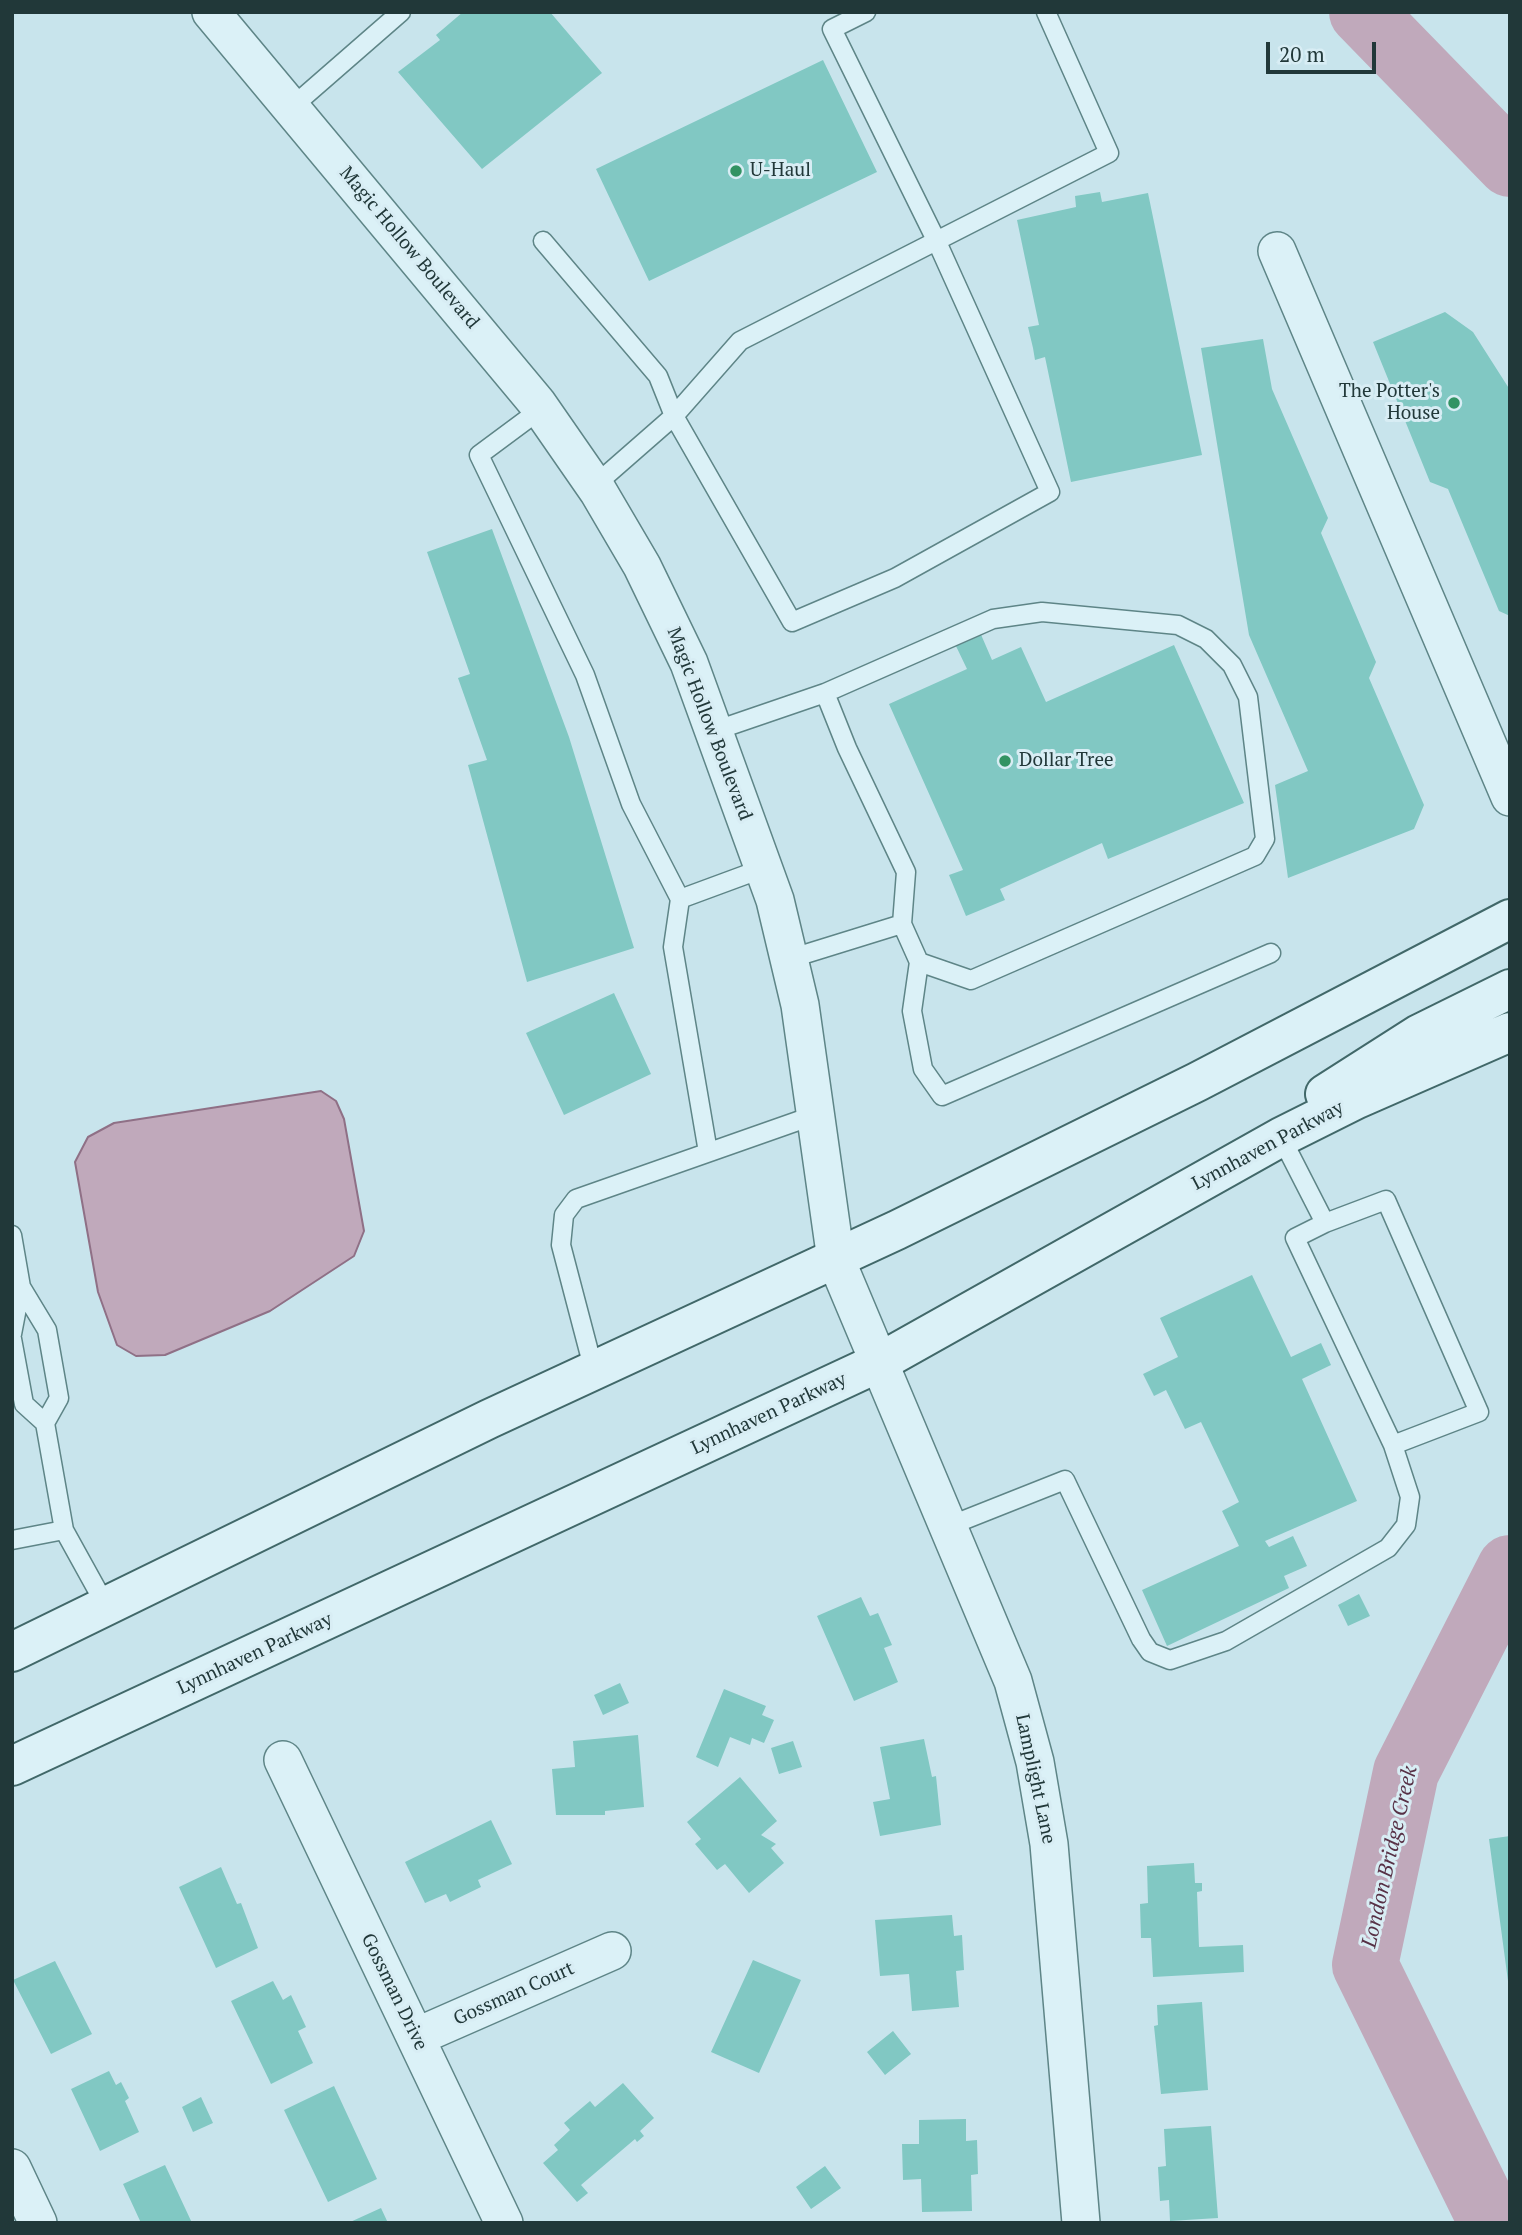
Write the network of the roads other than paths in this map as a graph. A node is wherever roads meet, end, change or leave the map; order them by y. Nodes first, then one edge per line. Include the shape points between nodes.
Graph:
1 (211, 12) edge
2 (401, 12) edge
3 (866, 12) edge
4 (1046, 12) edge
5 (292, 107) junction
6 (543, 241) dead end
7 (937, 242) junction
8 (1278, 251) dead end
9 (541, 408) junction
10 (674, 416) junction
11 (594, 486) junction
12 (825, 693) junction
13 (714, 731) junction
14 (1510, 797) edge
15 (764, 869) junction
16 (680, 900) junction
17 (1510, 919) edge
18 (902, 924) junction
19 (1271, 953) dead end
20 (789, 959) junction
21 (919, 962) junction
22 (1510, 989) edge
23 (1510, 1032) edge
24 (816, 1115) junction
25 (1281, 1137) junction
26 (708, 1152) junction
27 (1325, 1223) junction
28 (12, 1235) edge
29 (836, 1259) junction
30 (21, 1287) junction
31 (12, 1336) edge
32 (880, 1362) junction
33 (594, 1371) junction
34 (45, 1423) junction
35 (1393, 1445) junction
36 (948, 1526) junction
37 (64, 1531) junction
38 (12, 1540) edge
39 (106, 1606) junction
40 (12, 1652) edge
41 (283, 1760) dead end
42 (12, 1766) edge
43 (612, 1951) dead end
44 (415, 2037) junction
45 (12, 2168) edge
46 (38, 2223) edge
47 (504, 2223) edge
48 (1081, 2223) edge

1 - 5 street, Magic Hollow Boulevard
2 - 5 lane
3 - 7 lane via 832,29
4 - 7 lane via 1109,153
5 - 9 street, Magic Hollow Boulevard
6 - 10 lane via 658,376
7 - 10 lane via 740,341
7 - 10 lane via 1050,492 895,578 792,622
8 - 14 street
9 - 11 street, Magic Hollow Boulevard
9 - 16 lane via 479,456 585,675 631,804
10 - 11 lane
11 - 13 street, Magic Hollow Boulevard via 642,566 689,663
12 - 13 lane
12 - 18 lane via 906,872
12 - 21 lane via 993,619 1042,612 1178,625 1206,639 1232,665 1248,697 1265,839 1255,856 971,980
13 - 15 street, Magic Hollow Boulevard
15 - 16 lane
15 - 20 street, Magic Hollow Boulevard
16 - 26 lane via 673,947
17 - 29 main road via 1197,1082
18 - 20 lane
18 - 21 lane
19 - 21 lane via 942,1096 923,1069 912,1011
20 - 24 street, Magic Hollow Boulevard
22 - 25 main road via 1419,1034 1344,1080 1298,1114
23 - 25 main road, Lynnhaven Parkway
24 - 26 lane
24 - 29 street, Magic Hollow Boulevard
25 - 27 lane
25 - 32 main road, Lynnhaven Parkway
26 - 33 lane via 576,1199 564,1216 561,1245
27 - 35 lane via 1295,1238
27 - 35 lane via 1386,1200 1479,1412
28 - 30 lane
29 - 32 street, Magic Hollow Boulevard
29 - 33 main road
30 - 31 lane
30 - 34 lane via 47,1330 59,1398
31 - 34 lane via 24,1404
32 - 36 street, Lamplight Lane
32 - 42 main road, Lynnhaven Parkway
33 - 39 main road
34 - 37 lane
35 - 36 lane via 1410,1497 1406,1525 1388,1548 1226,1641 1170,1660 1150,1652 1142,1639 1065,1480
36 - 48 street, Lamplight Lane via 1013,1682 1035,1762 1049,1844
37 - 38 lane
37 - 39 lane
39 - 40 main road
41 - 44 street, Gossman Drive
43 - 44 street, Gossman Court
44 - 47 street, Gossman Drive
45 - 46 street

